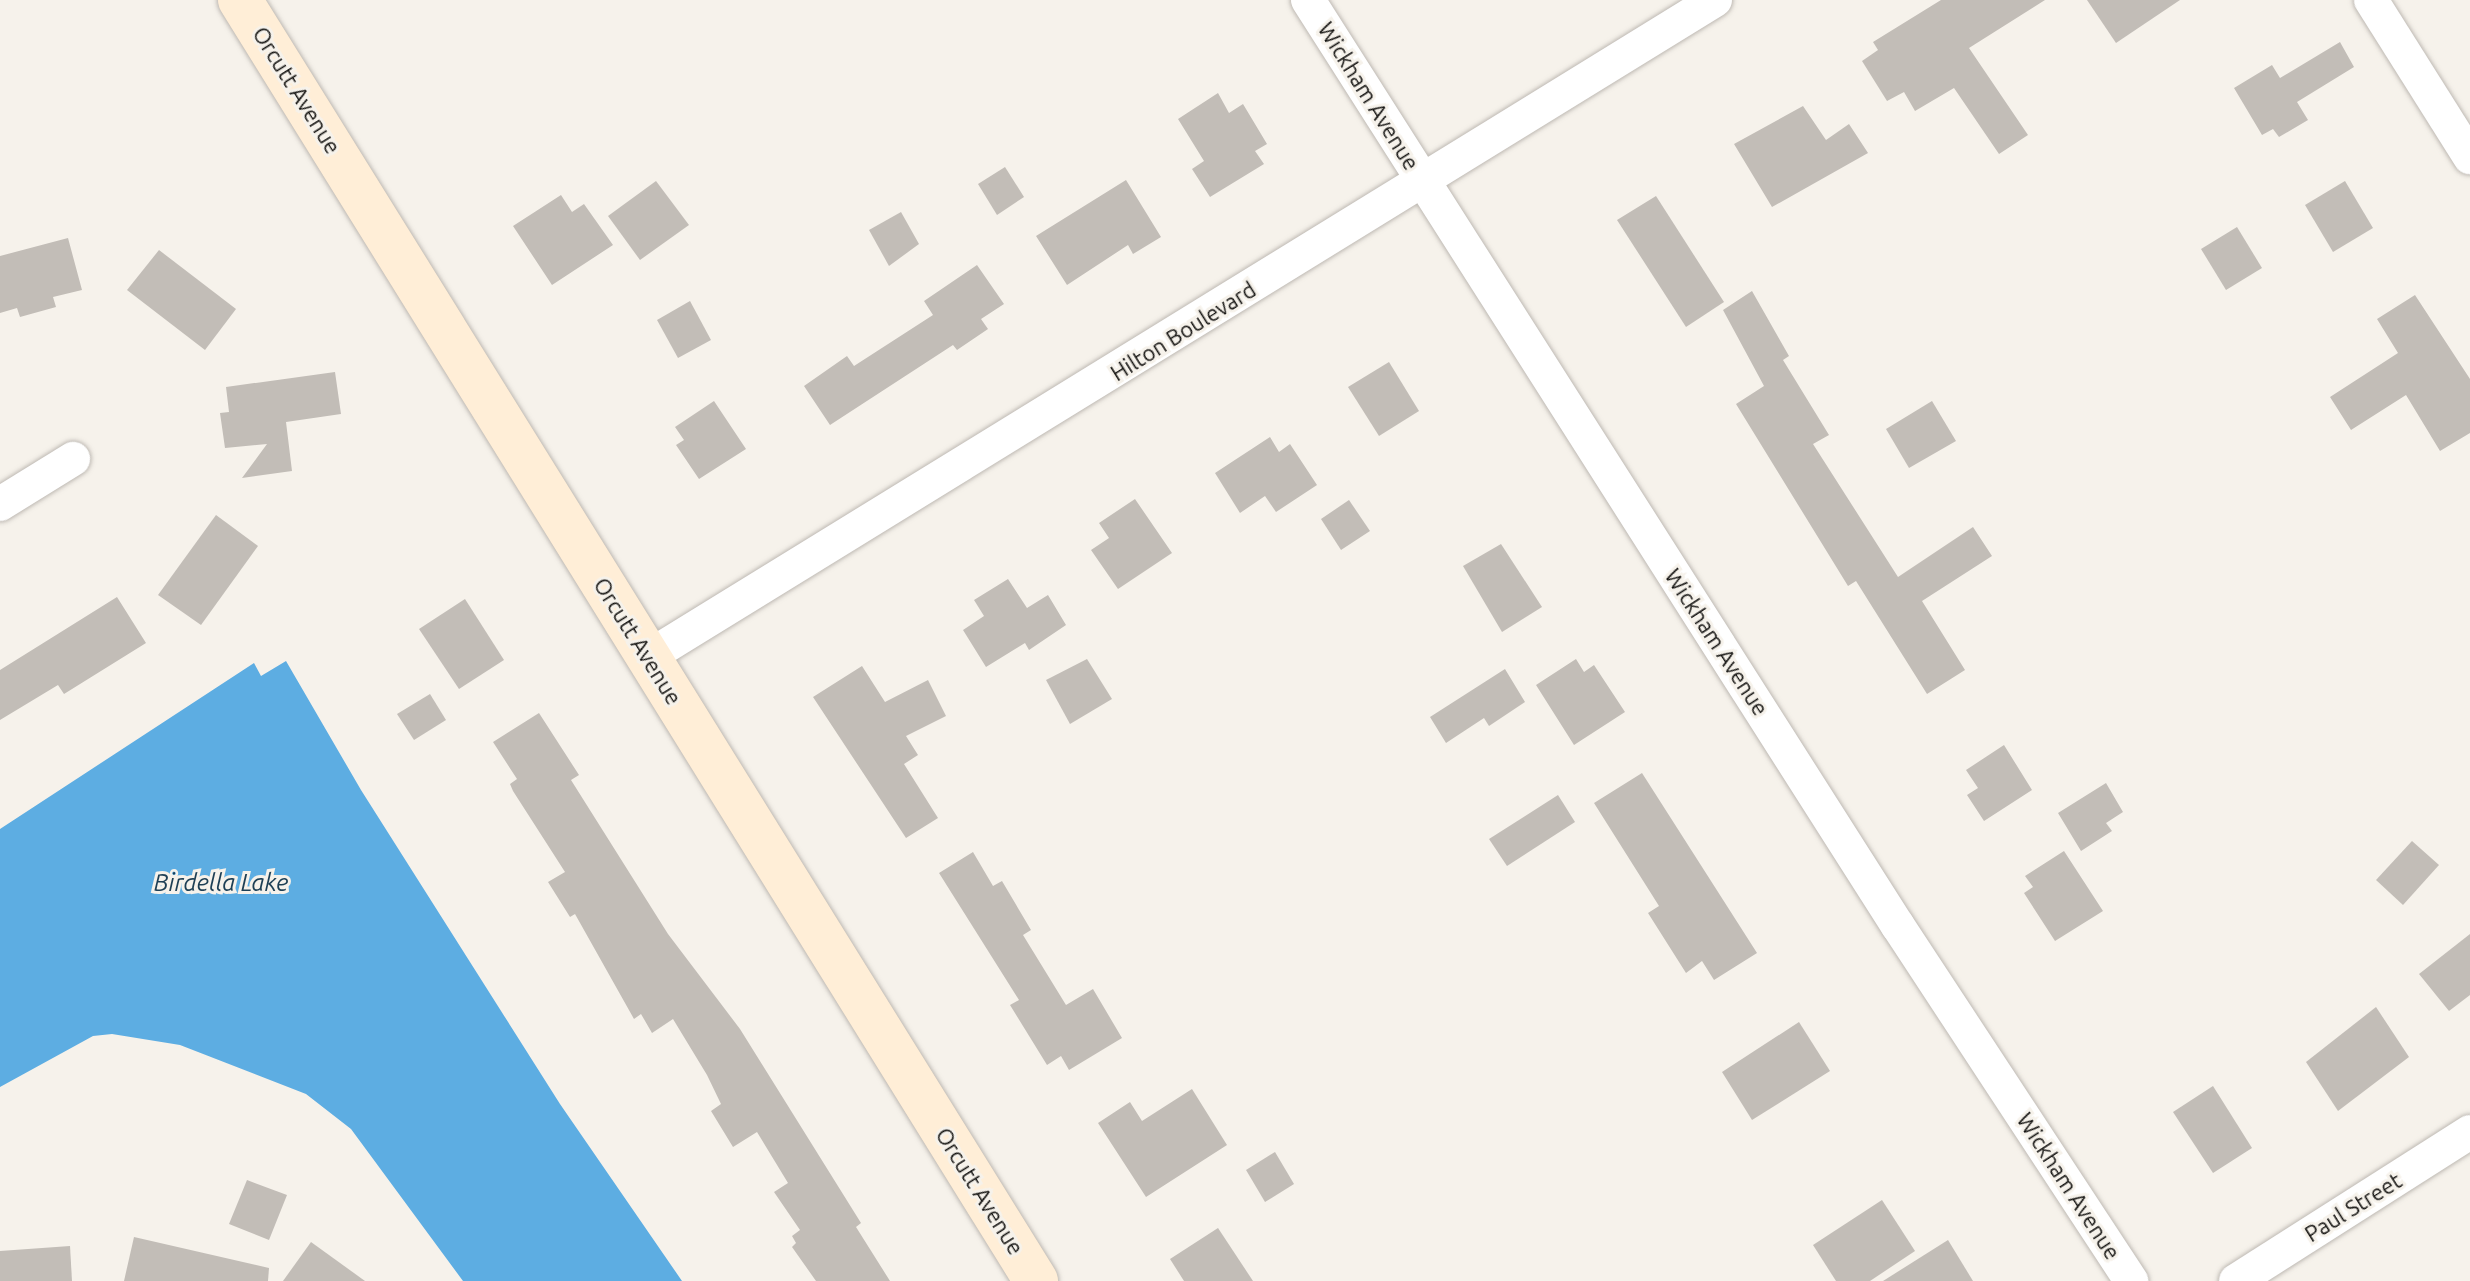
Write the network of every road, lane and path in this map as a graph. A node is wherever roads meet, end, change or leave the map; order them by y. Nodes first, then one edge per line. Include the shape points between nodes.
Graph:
1 (240, 0) edge
2 (1308, 0) edge
3 (1715, 0) edge
4 (2371, 0) edge
5 (2470, 157) edge
6 (1424, 183) junction
7 (73, 459) dead end
8 (0, 504) edge
9 (648, 657) junction
10 (2470, 1132) edge
11 (1036, 1281) edge
12 (2131, 1281) edge
13 (2236, 1281) edge

1 - 9 street, Orcutt Avenue
2 - 6 street, Wickham Avenue
3 - 6 street, Hilton Boulevard
4 - 5 street
6 - 9 street, Hilton Boulevard
6 - 12 street, Wickham Avenue
7 - 8 street
9 - 11 street, Orcutt Avenue
10 - 13 street, Paul Street

